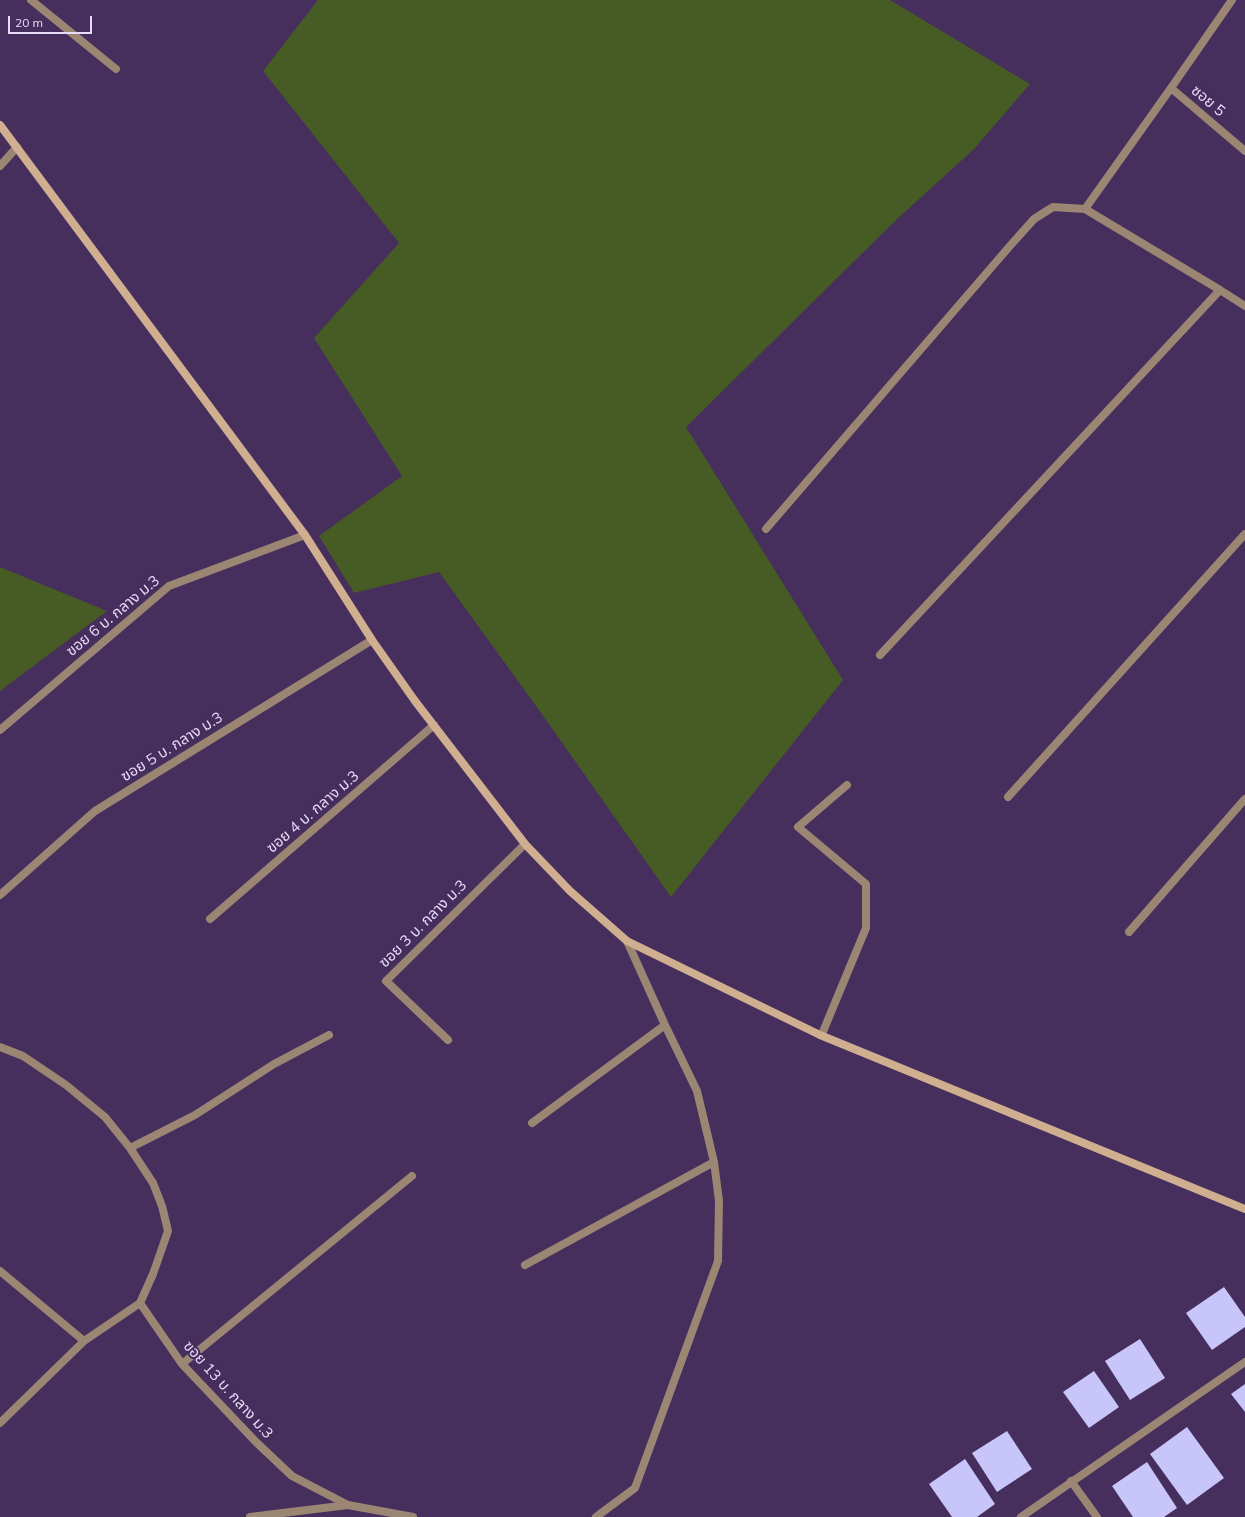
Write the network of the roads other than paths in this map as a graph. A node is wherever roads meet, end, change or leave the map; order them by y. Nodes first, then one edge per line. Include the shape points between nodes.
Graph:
1 (31, 0) edge
2 (1232, 0) edge
3 (116, 69) dead end
4 (1171, 88) junction
5 (0, 125) edge
6 (17, 147) junction
7 (1245, 151) edge
8 (0, 166) edge
9 (1086, 209) junction
10 (1220, 290) junction
11 (1245, 306) edge
12 (766, 529) dead end
13 (1245, 534) edge
14 (306, 535) junction
15 (372, 640) junction
16 (880, 655) dead end
17 (434, 725) junction
18 (0, 730) edge
19 (847, 785) dead end
20 (1008, 797) dead end
21 (1245, 799) edge
22 (525, 844) junction
23 (0, 895) edge
24 (210, 919) dead end
25 (1129, 932) dead end
26 (627, 941) junction
27 (664, 1025) junction
28 (329, 1035) dead end
29 (820, 1035) junction
30 (448, 1040) dead end
31 (0, 1047) edge
32 (532, 1123) dead end
33 (130, 1148) junction
34 (714, 1162) junction
35 (412, 1176) dead end
36 (1245, 1209) edge
37 (524, 1265) dead end
38 (0, 1270) edge
39 (140, 1303) junction
40 (84, 1341) junction
41 (1245, 1362) edge
42 (182, 1364) junction
43 (0, 1423) edge
44 (1071, 1482) junction
45 (348, 1505) junction
46 (255, 1516) edge
47 (413, 1517) edge
48 (596, 1517) edge
49 (1020, 1517) edge
50 (1097, 1517) edge

1 - 3 street
2 - 4 street
4 - 7 street, ซอย 5
4 - 9 street
5 - 6 street
6 - 8 street
6 - 14 street
9 - 10 street
9 - 12 street via 1054,207 1034,220
10 - 11 street
10 - 16 street
13 - 20 street
14 - 15 street
14 - 18 street, ฃอย 6 บ. กลาง ม.3 via 169,586
15 - 17 street
15 - 23 street, ฃอย 5 บ. กลาง ม.3 via 95,811
17 - 22 street
17 - 24 street, ฃอย 4 บ. กลาง ม.3
19 - 29 street via 798,826 866,884 866,928
21 - 25 street
22 - 26 street via 570,891
22 - 30 street, ฃอย 3 บ. กลาง ม.3 via 386,981
26 - 27 street
26 - 29 street
27 - 32 street
27 - 34 street via 697,1091
28 - 33 street via 274,1064 195,1115
29 - 36 street
31 - 33 street via 23,1056 66,1085 105,1117
33 - 39 street via 153,1183 168,1231
34 - 37 street
34 - 48 street via 719,1201 718,1261 635,1488
35 - 42 street
38 - 40 street
39 - 40 street
39 - 42 street, ฃอย 13 บ. กลาง ม.3
40 - 43 street
41 - 44 street
42 - 45 street, ฃอย 13 บ. กลาง ม.3 via 292,1476
44 - 49 street
44 - 50 street
45 - 46 street
45 - 47 street, ฃอย 13 บ. กลาง ม.3

